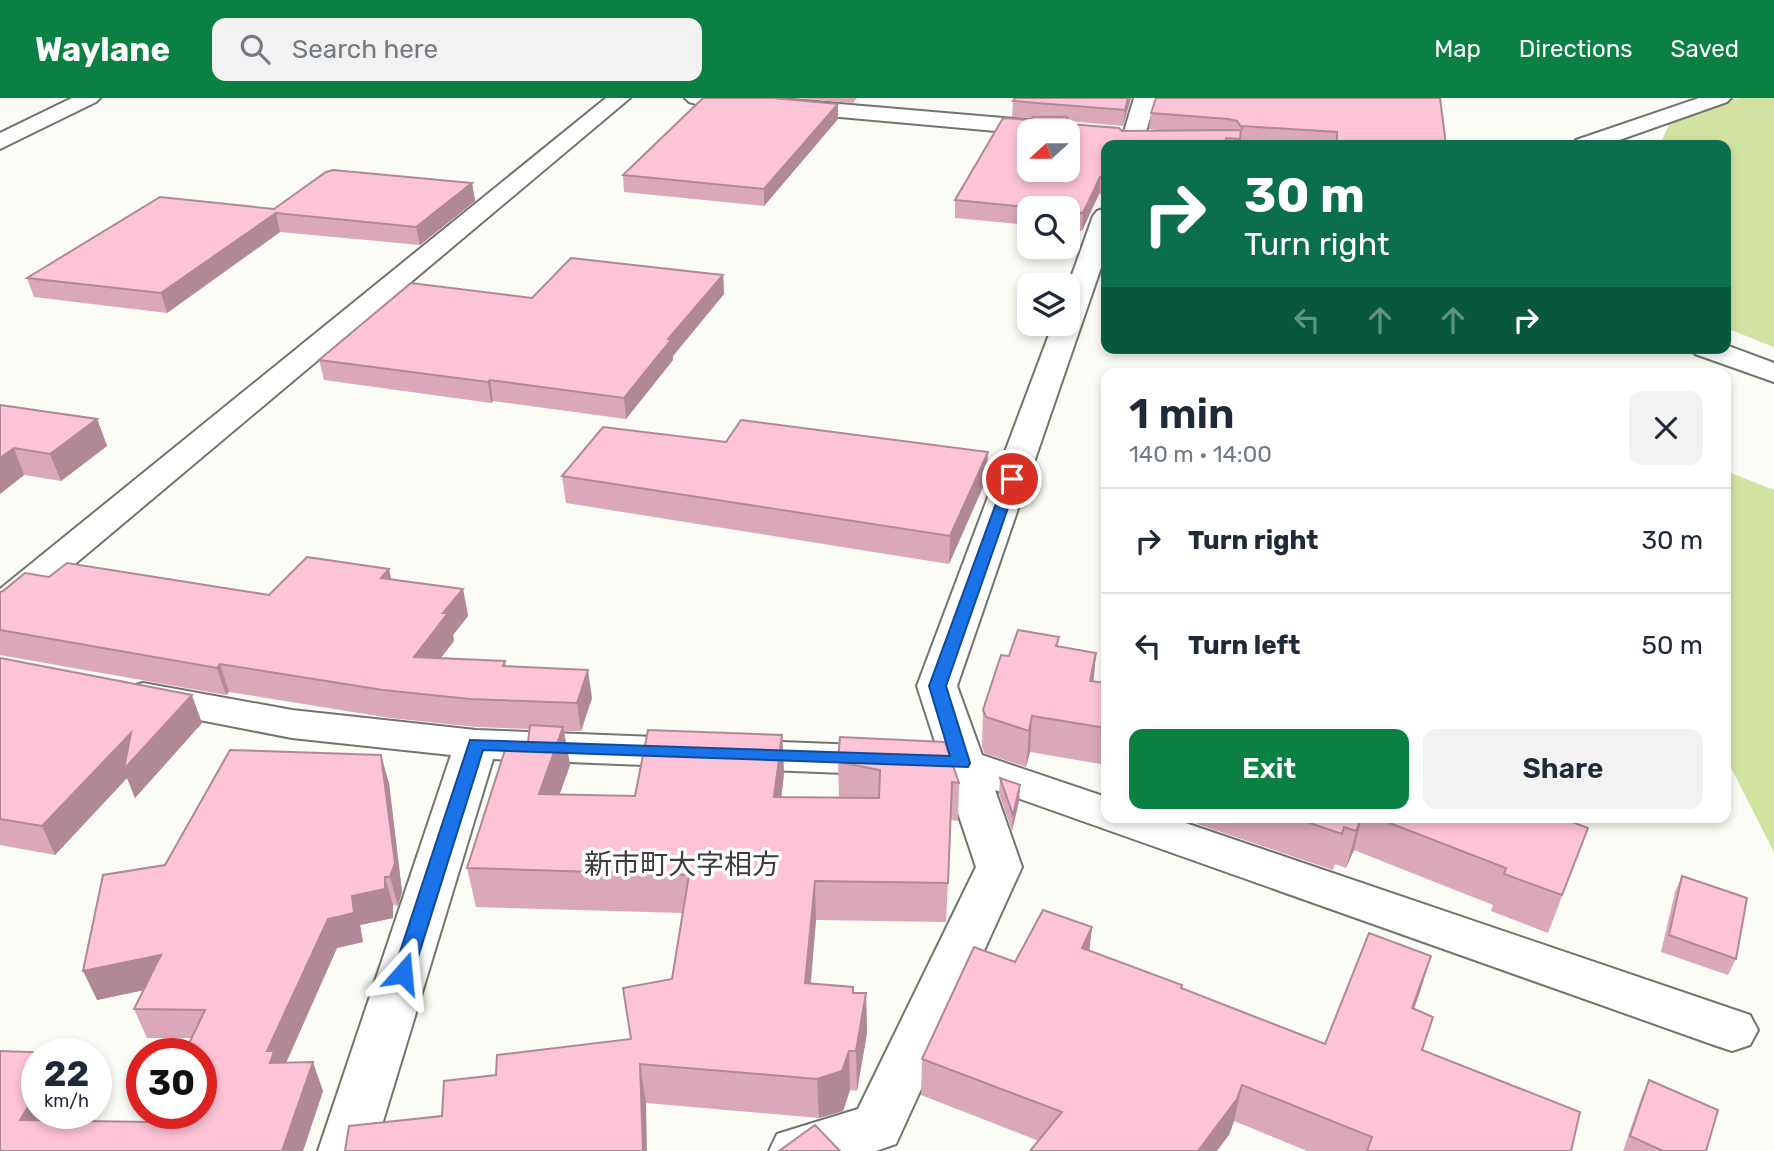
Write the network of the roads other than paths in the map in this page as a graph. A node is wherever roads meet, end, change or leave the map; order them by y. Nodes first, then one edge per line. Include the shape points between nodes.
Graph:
1 (89, 98) edge
2 (619, 98) edge
3 (695, 98) edge
4 (1145, 98) edge
5 (1720, 98) edge
6 (1017, 127) edge
7 (1107, 135) edge
8 (1161, 139) edge
9 (1129, 140) edge
10 (1133, 140) edge
11 (1147, 140) edge
12 (1598, 140) edge
13 (0, 142) edge
14 (1101, 230) edge
15 (1080, 287) edge
16 (1062, 336) edge
17 (1722, 354) edge
18 (1774, 373) edge
19 (0, 608) edge
20 (106, 689) edge
21 (476, 744) junction
22 (961, 763) junction
23 (1101, 811) edge
24 (1136, 823) edge
25 (1732, 1030) dead end
26 (346, 1151) edge
27 (797, 1151) edge

1 - 13 street
2 - 19 street
3 - 6 street
4 - 10 street
5 - 12 street
7 - 9 street
8 - 11 street
14 - 15 street
16 - 22 street via 937,686
17 - 18 street
20 - 21 street via 292,724
21 - 22 street
21 - 26 street
22 - 23 street
22 - 27 street via 999,867 877,1127
24 - 25 street

